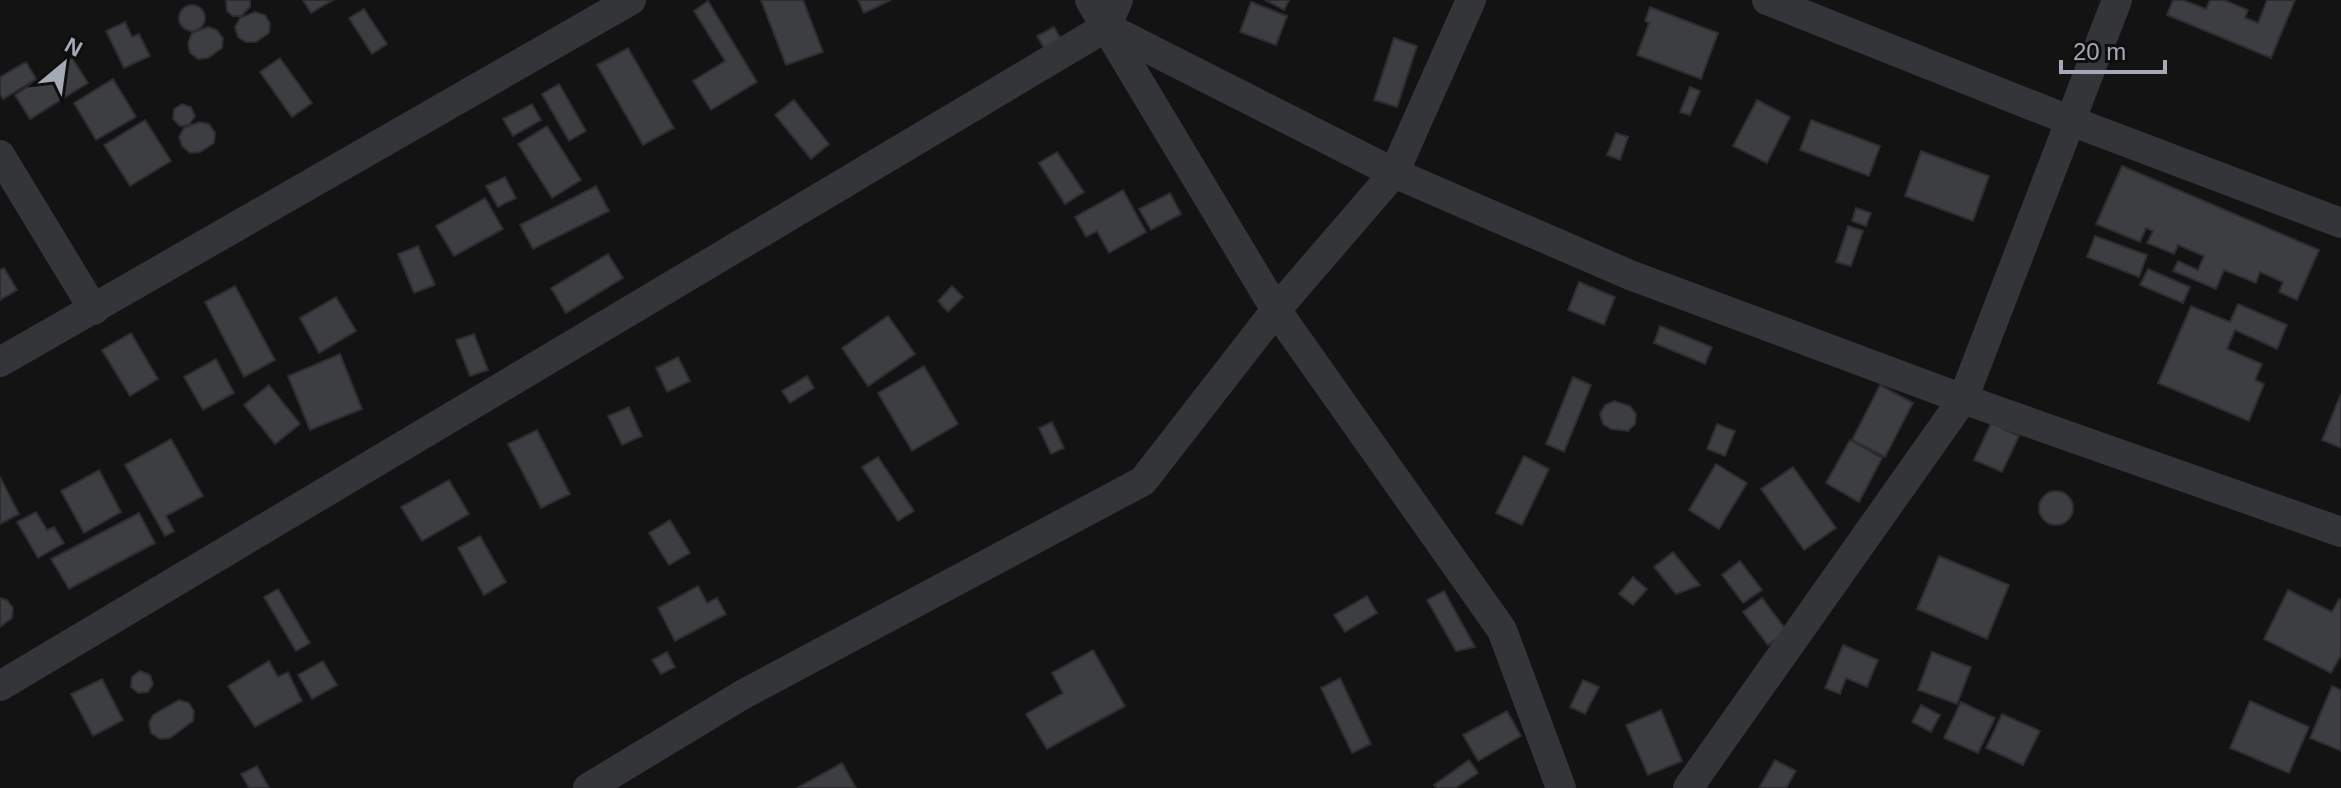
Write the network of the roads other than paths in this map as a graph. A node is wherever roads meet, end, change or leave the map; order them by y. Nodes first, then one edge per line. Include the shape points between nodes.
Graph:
1 (631, 0) edge
2 (1090, 0) edge
3 (1471, 0) edge
4 (1767, 0) edge
5 (2117, 0) edge
6 (1112, 13) edge
7 (2071, 121) junction
8 (0, 155) edge
9 (1394, 173) junction
10 (2341, 223) edge
11 (94, 310) junction
12 (1276, 310) junction
13 (0, 362) edge
14 (1963, 399) junction
15 (2341, 532) edge
16 (0, 686) edge
17 (588, 788) edge
18 (1561, 788) edge
19 (1688, 788) edge

1 - 11 street
2 - 6 street
3 - 9 street
4 - 7 street
5 - 7 street
6 - 9 street
6 - 12 street
6 - 16 street
7 - 10 street
7 - 14 street
8 - 11 street
9 - 12 street
9 - 14 street via 1630,275
11 - 13 street
12 - 17 street via 1143,481 742,695
12 - 18 street via 1502,630
14 - 15 street
14 - 19 street

